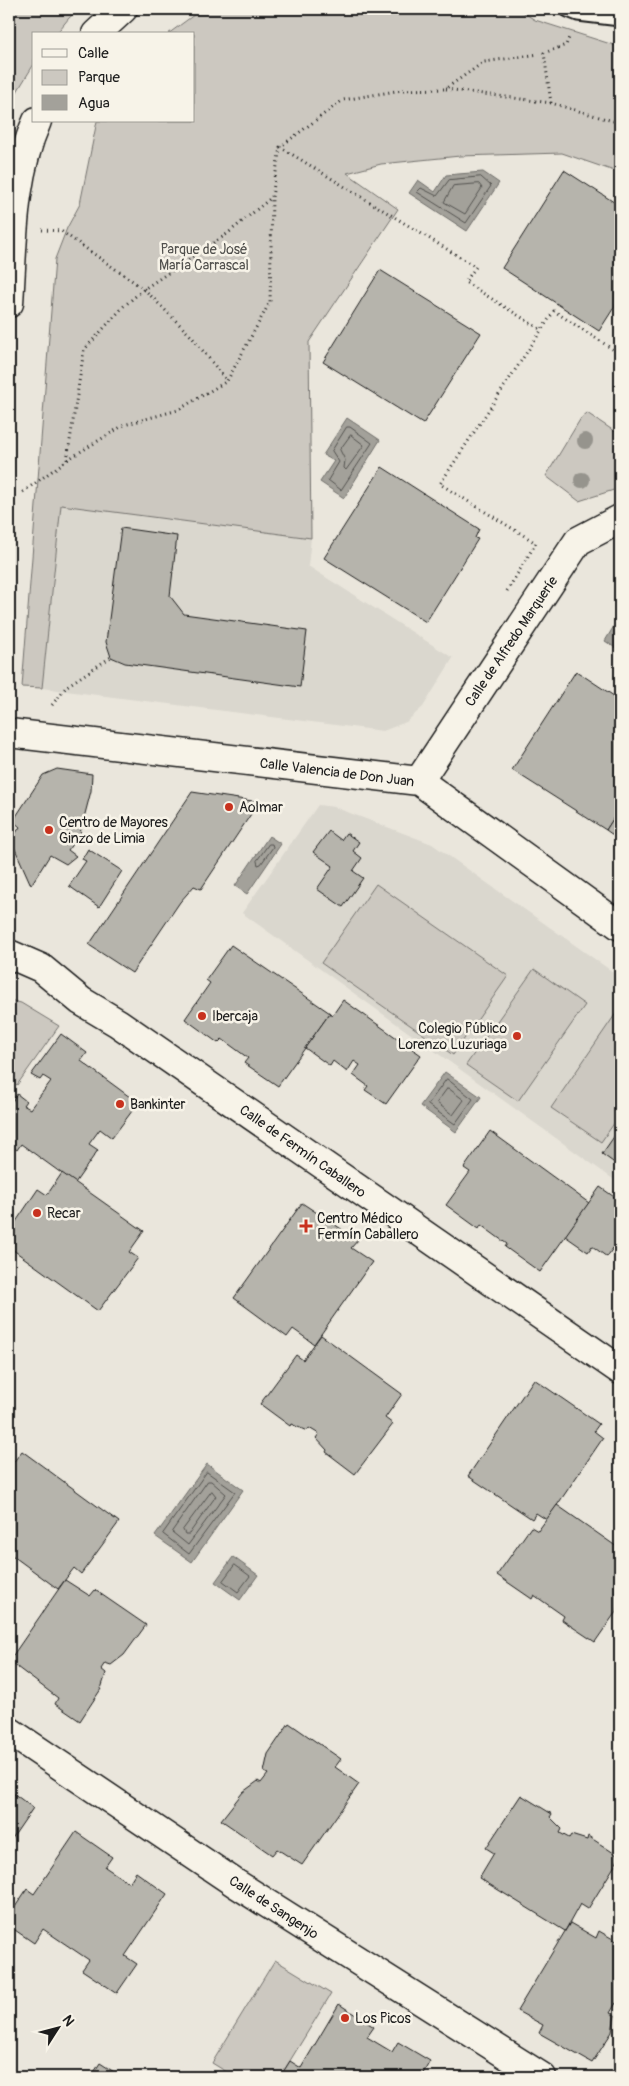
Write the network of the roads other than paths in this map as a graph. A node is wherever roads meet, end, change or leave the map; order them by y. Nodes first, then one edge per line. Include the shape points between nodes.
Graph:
1 (123, 9) edge
2 (573, 11) edge
3 (620, 18) edge
4 (98, 32) edge
5 (37, 122) edge
6 (9, 304) edge
7 (620, 519) edge
8 (9, 733) edge
9 (419, 781) junction
10 (620, 926) edge
11 (9, 954) edge
12 (620, 1370) edge
13 (9, 1731) edge
14 (542, 2077) edge

1 - 4 street
2 - 3 lane
5 - 6 street via 20,180
7 - 9 street, Calle de Alfredo Marqueríe via 578,541
8 - 9 street, Calle Valencia de Don Juan
9 - 10 street, Calle Valencia de Don Juan
11 - 12 street, Calle de Fermín Caballero via 41,968 82,1001
13 - 14 street, Calle de Sangenjo via 235,1882

